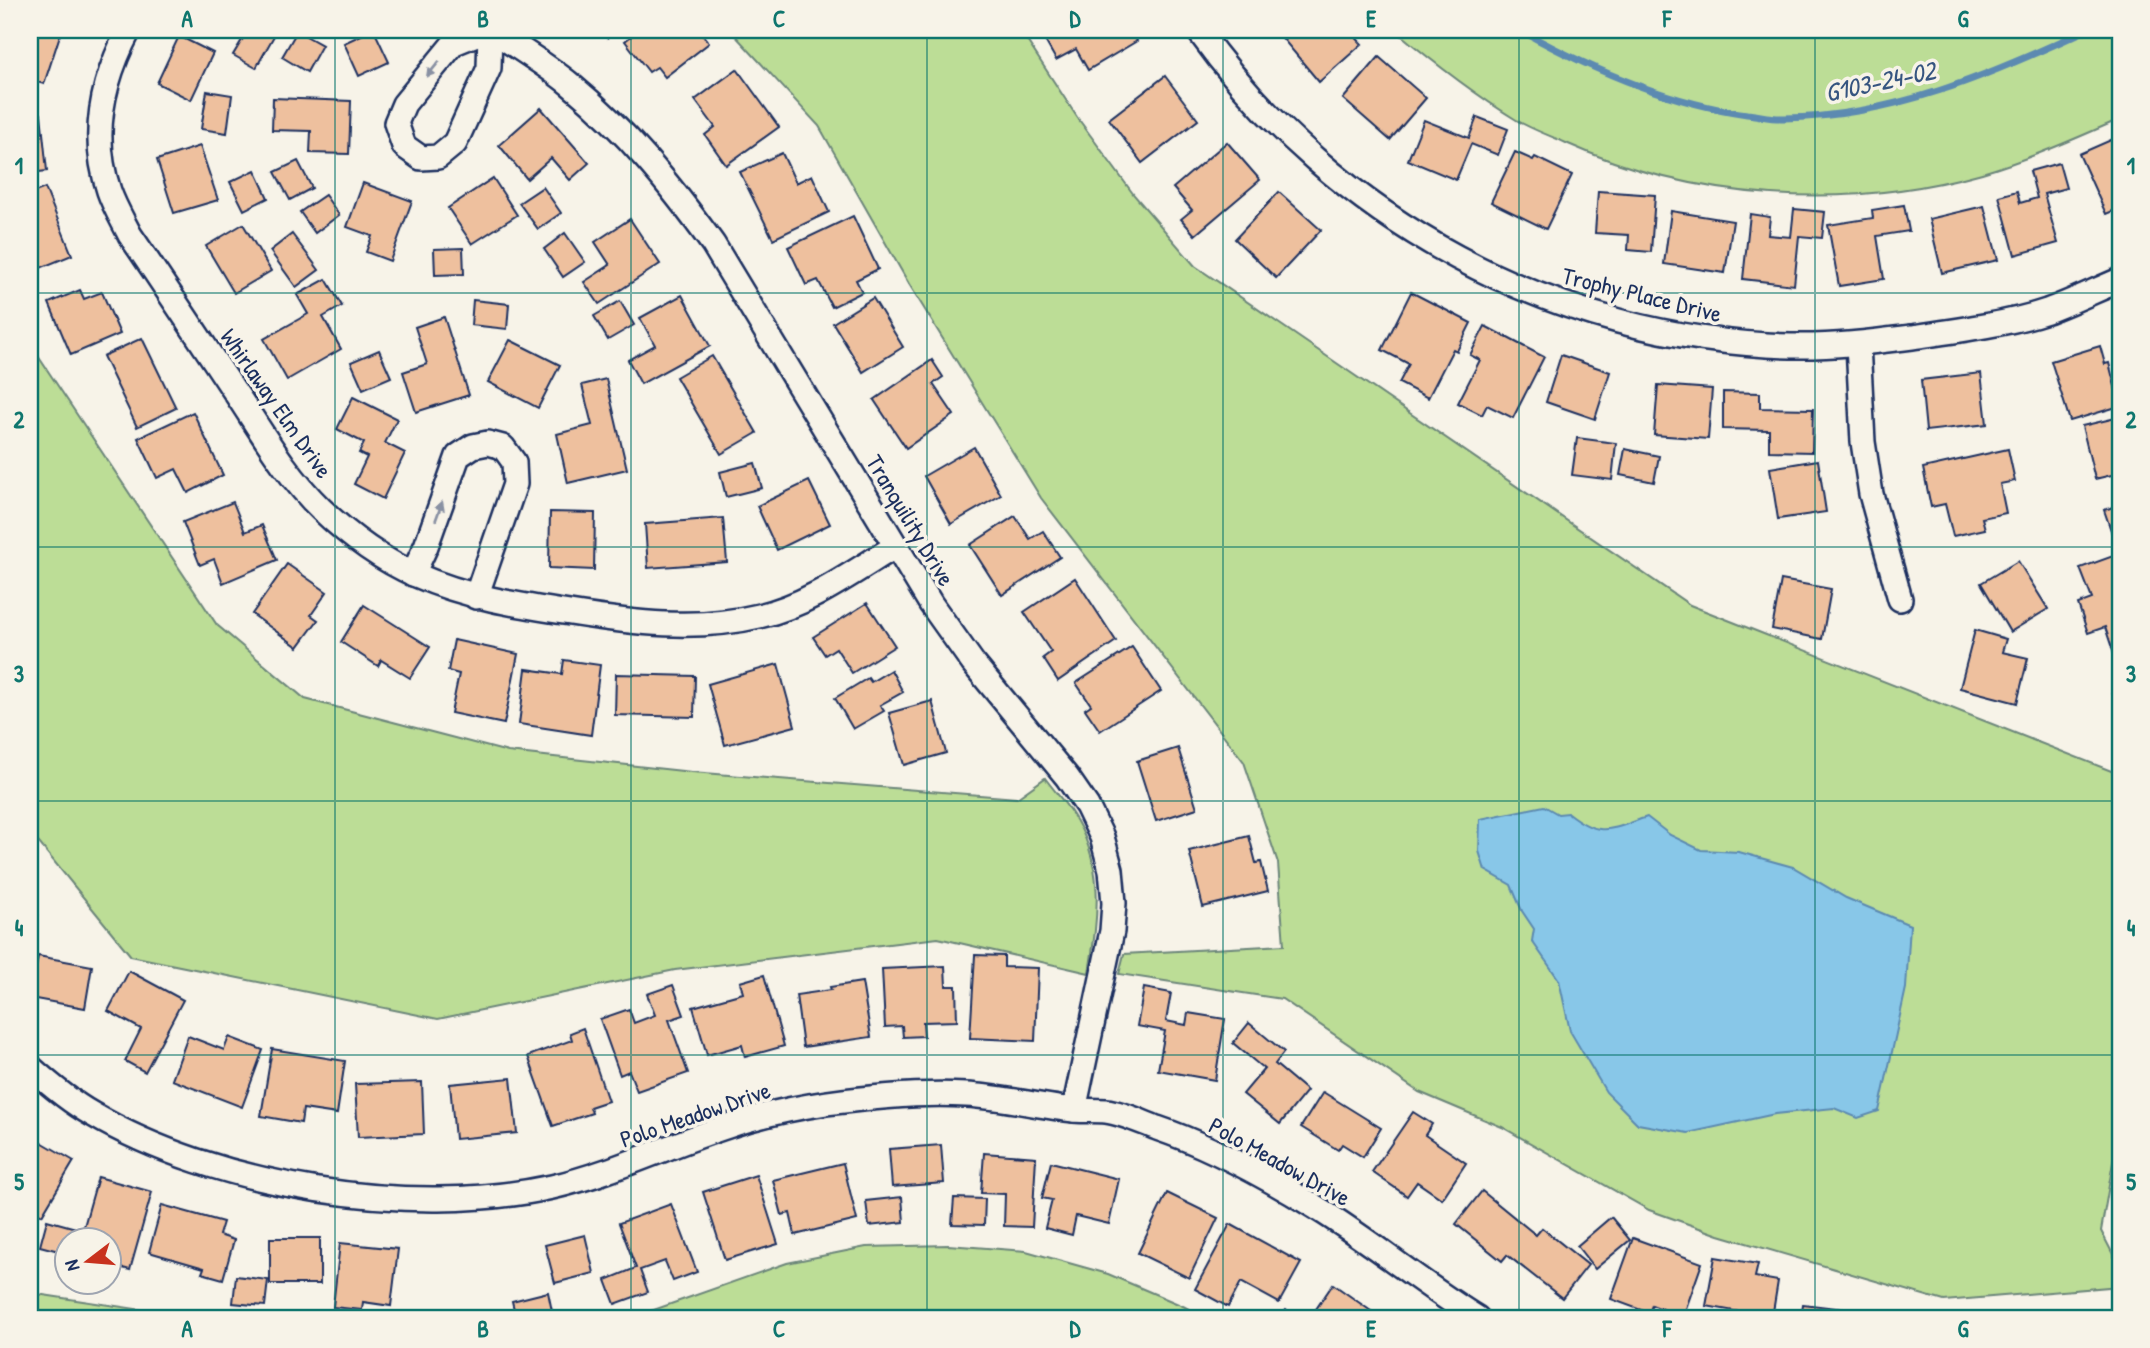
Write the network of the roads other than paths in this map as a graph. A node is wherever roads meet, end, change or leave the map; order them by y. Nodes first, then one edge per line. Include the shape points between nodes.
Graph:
1 (129, 30) edge
2 (489, 30) edge
3 (1198, 30) edge
4 (2120, 280) edge
5 (1858, 344) junction
6 (896, 546) junction
7 (413, 574) junction
8 (477, 597) junction
9 (1900, 599) dead end
10 (30, 1067) edge
11 (1074, 1110) junction
12 (1478, 1318) edge

1 - 7 street, Whirlaway Elm Drive via 104,92 99,140 110,193 130,235 286,468 349,533
2 -> 2 street via 454,43 404,104 396,123 404,146 421,158 438,157 455,143 489,68
2 - 6 street, Tranquility Drive via 570,84 633,142 672,189 713,244
3 - 5 street, Trophy Place Drive via 1266,114 1305,152 1374,208 1477,268 1529,292 1661,330 1720,341
4 - 5 street, Trophy Place Drive via 2046,311
5 - 9 street via 1871,494
6 - 8 street, Whirlaway Elm Drive via 788,607 731,622 618,620
6 - 11 street, Tranquility Drive via 973,663 1067,776 1102,838 1112,881 1112,931
7 - 8 street, Whirlaway Elm Drive
7 -> 8 street via 458,456 473,446 503,447 514,462 515,484
10 - 11 street, Polo Meadow Drive via 89,1113 179,1155 274,1182 388,1198 499,1196 551,1187 604,1173 731,1125 826,1103 963,1095
11 - 12 street, Polo Meadow Drive via 1110,1111 1184,1137 1236,1162 1318,1208

